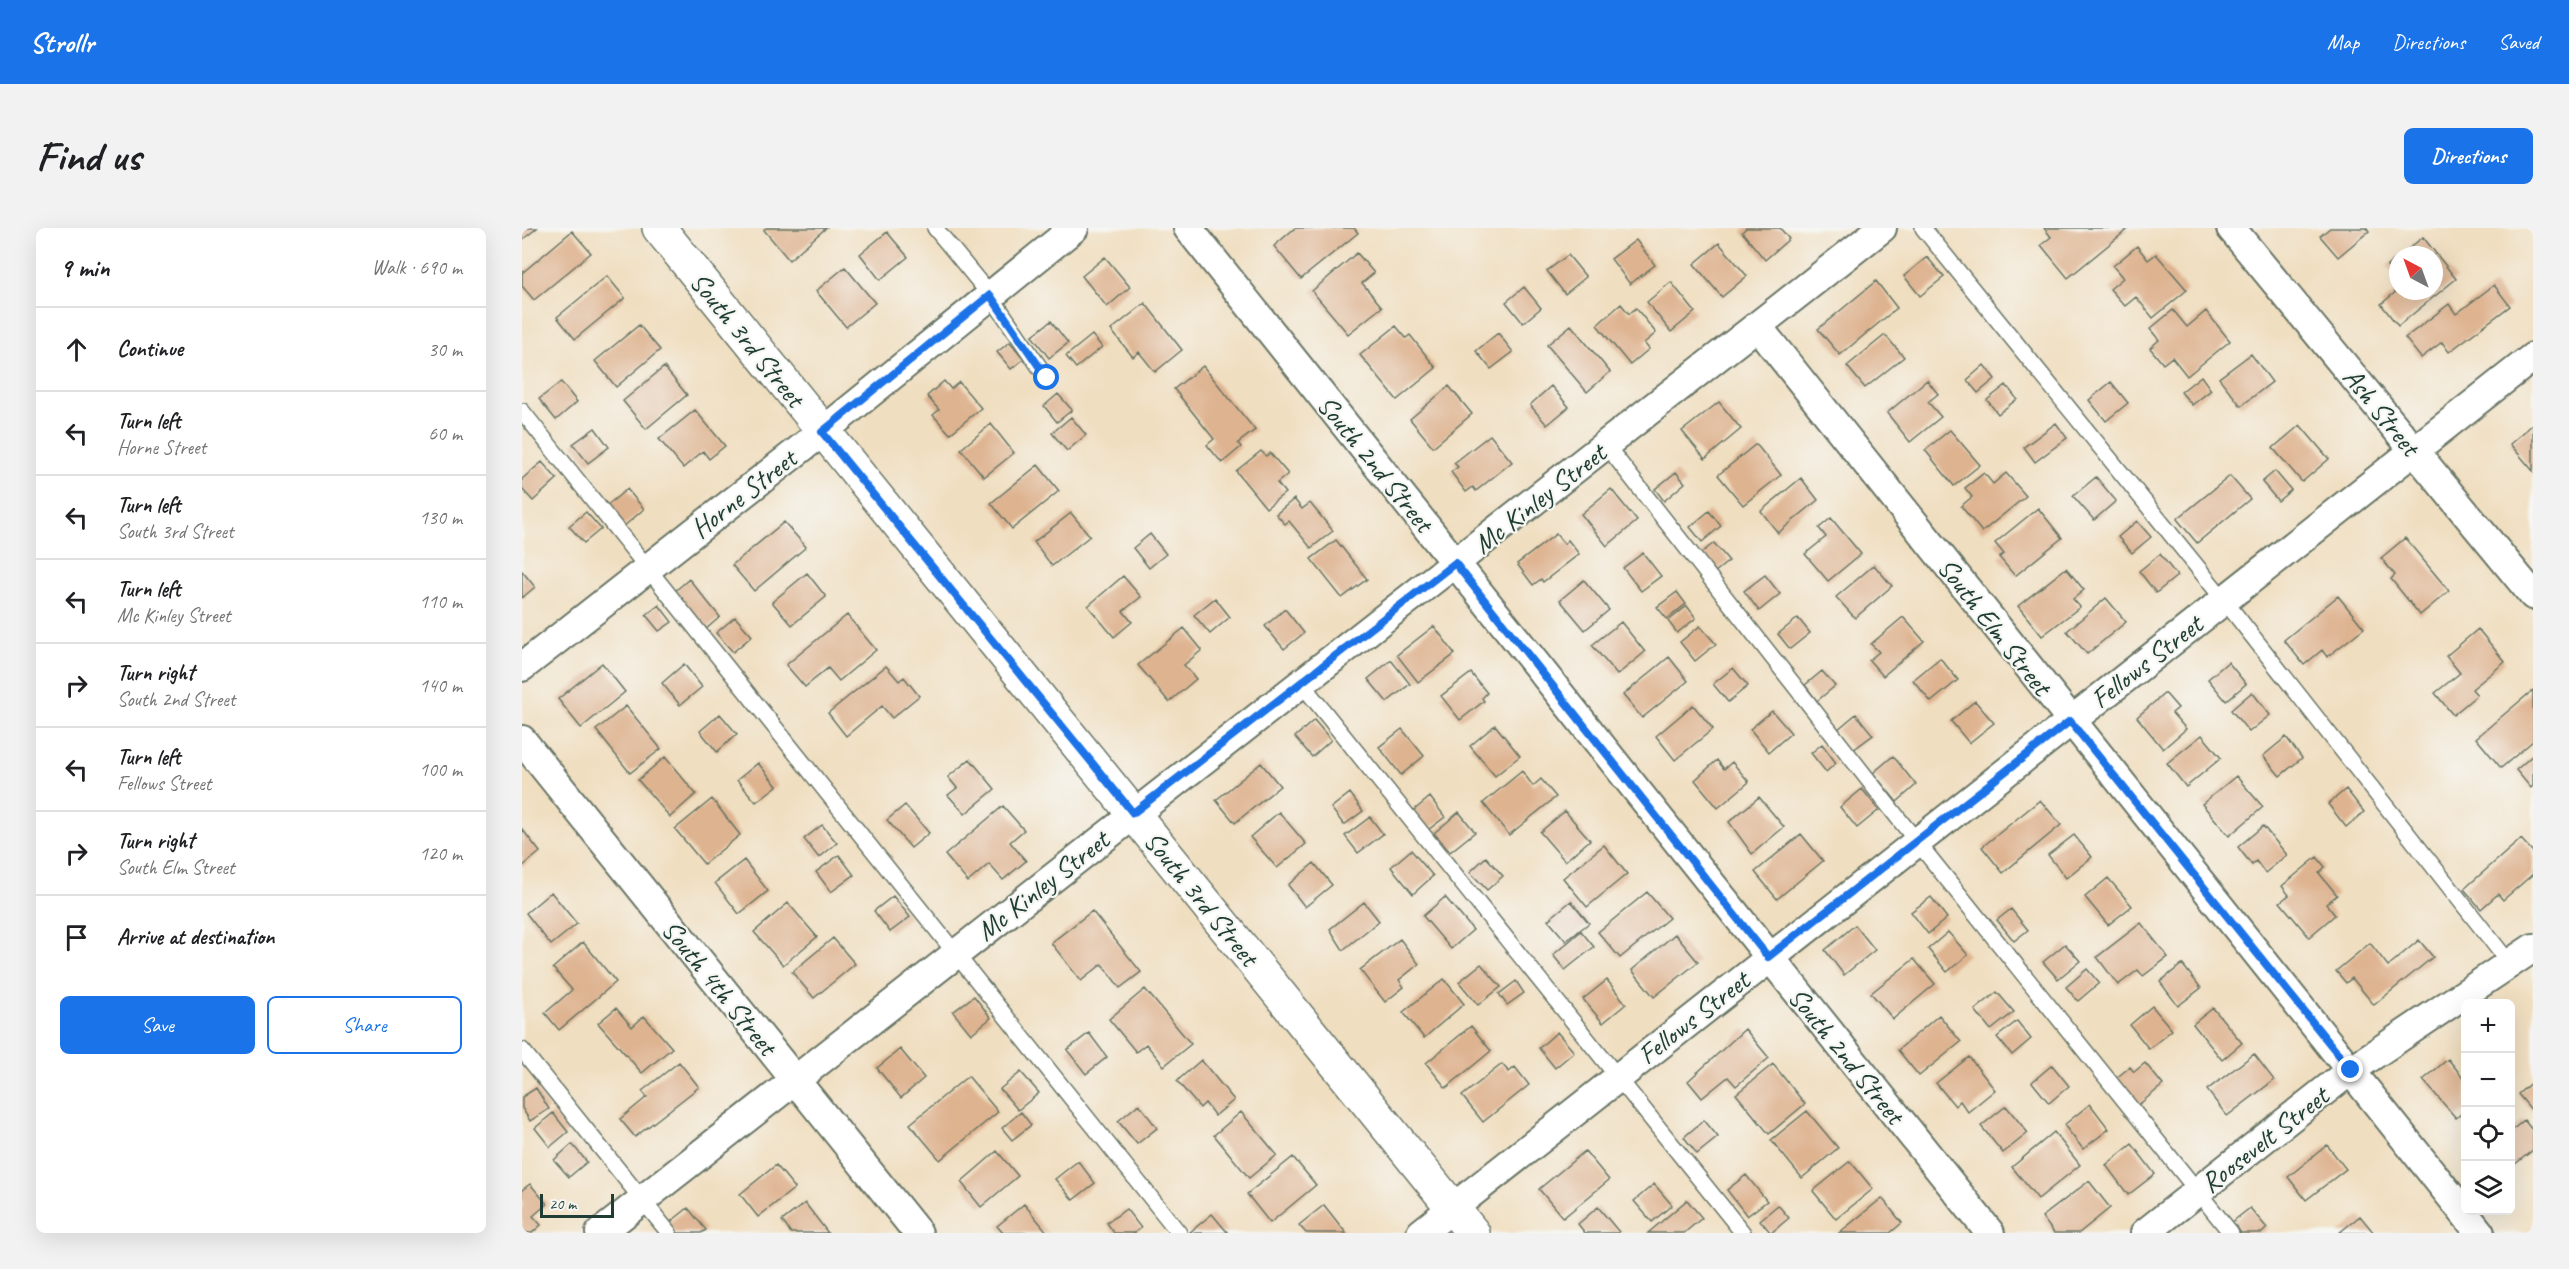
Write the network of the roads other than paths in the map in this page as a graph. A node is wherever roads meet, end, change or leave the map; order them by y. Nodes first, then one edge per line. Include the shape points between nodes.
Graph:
1 (659, 228) edge
2 (935, 228) edge
3 (1074, 228) edge
4 (1188, 228) edge
5 (1882, 228) edge
6 (1923, 228) edge
7 (2231, 228) edge
8 (990, 295) junction
9 (1758, 327) junction
10 (2533, 357) edge
11 (1047, 378) dead end
12 (522, 411) edge
13 (822, 432) junction
14 (1606, 445) junction
15 (2414, 451) junction
16 (1455, 563) junction
17 (648, 568) junction
18 (2533, 595) edge
19 (2224, 600) junction
20 (522, 666) edge
21 (1302, 683) junction
22 (2070, 721) junction
23 (522, 740) edge
24 (1133, 813) junction
25 (1916, 841) junction
26 (2533, 948) edge
27 (957, 952) junction
28 (1768, 957) junction
29 (2510, 964) junction
30 (522, 1050) edge
31 (2351, 1070) junction
32 (1616, 1078) junction
33 (795, 1081) junction
34 (2198, 1191) junction
35 (643, 1200) junction
36 (1453, 1208) junction
37 (600, 1233) edge
38 (669, 1233) edge
39 (918, 1233) edge
40 (1179, 1233) edge
41 (1421, 1233) edge
42 (1473, 1233) edge
43 (1743, 1233) edge
44 (1990, 1233) edge
45 (2145, 1233) edge
46 (2231, 1233) edge
47 (2480, 1233) edge

1 - 13 street, South 3rd Street
2 - 8 lane
3 - 8 street, Horne Street
4 - 16 street, South 2nd Street
5 - 9 street, Mc Kinley Street
6 - 19 lane
7 - 15 street, Ash Street
8 - 11 lane
8 - 13 street, Horne Street
9 - 14 street, Mc Kinley Street
9 - 22 street, South Elm Street
10 - 15 street, Fellows Street
12 - 17 lane
13 - 17 street, Horne Street
13 - 24 street, South 3rd Street
14 - 16 street, Mc Kinley Street
14 - 25 lane
15 - 18 street, Ash Street
15 - 19 street, Fellows Street
16 - 21 street, Mc Kinley Street
16 - 28 street, South 2nd Street
17 - 20 street, Horne Street
17 - 27 lane
19 - 22 street, Fellows Street
19 - 29 lane
21 - 24 street, Mc Kinley Street
21 - 32 lane
22 - 25 street, Fellows Street
22 - 31 street, South Elm Street
23 - 33 street, South 4th Street
24 - 27 street, Mc Kinley Street
24 - 36 street, South 3rd Street
25 - 28 street, Fellows Street
25 - 34 lane
26 - 29 street, Roosevelt Street
27 - 33 street, Mc Kinley Street
27 - 40 lane
28 - 32 street, Fellows Street
28 - 44 street, South 2nd Street
29 - 31 street, Roosevelt Street
30 - 35 lane
31 - 34 street, Roosevelt Street
31 - 47 street, South Elm Street
32 - 36 street, Fellows Street
32 - 43 lane
33 - 35 street, Mc Kinley Street
33 - 39 street, South 4th Street
34 - 45 street, Roosevelt Street
34 - 46 lane
35 - 37 street, Mc Kinley Street
35 - 38 lane
36 - 41 street, Fellows Street
36 - 42 street, South 3rd Street

